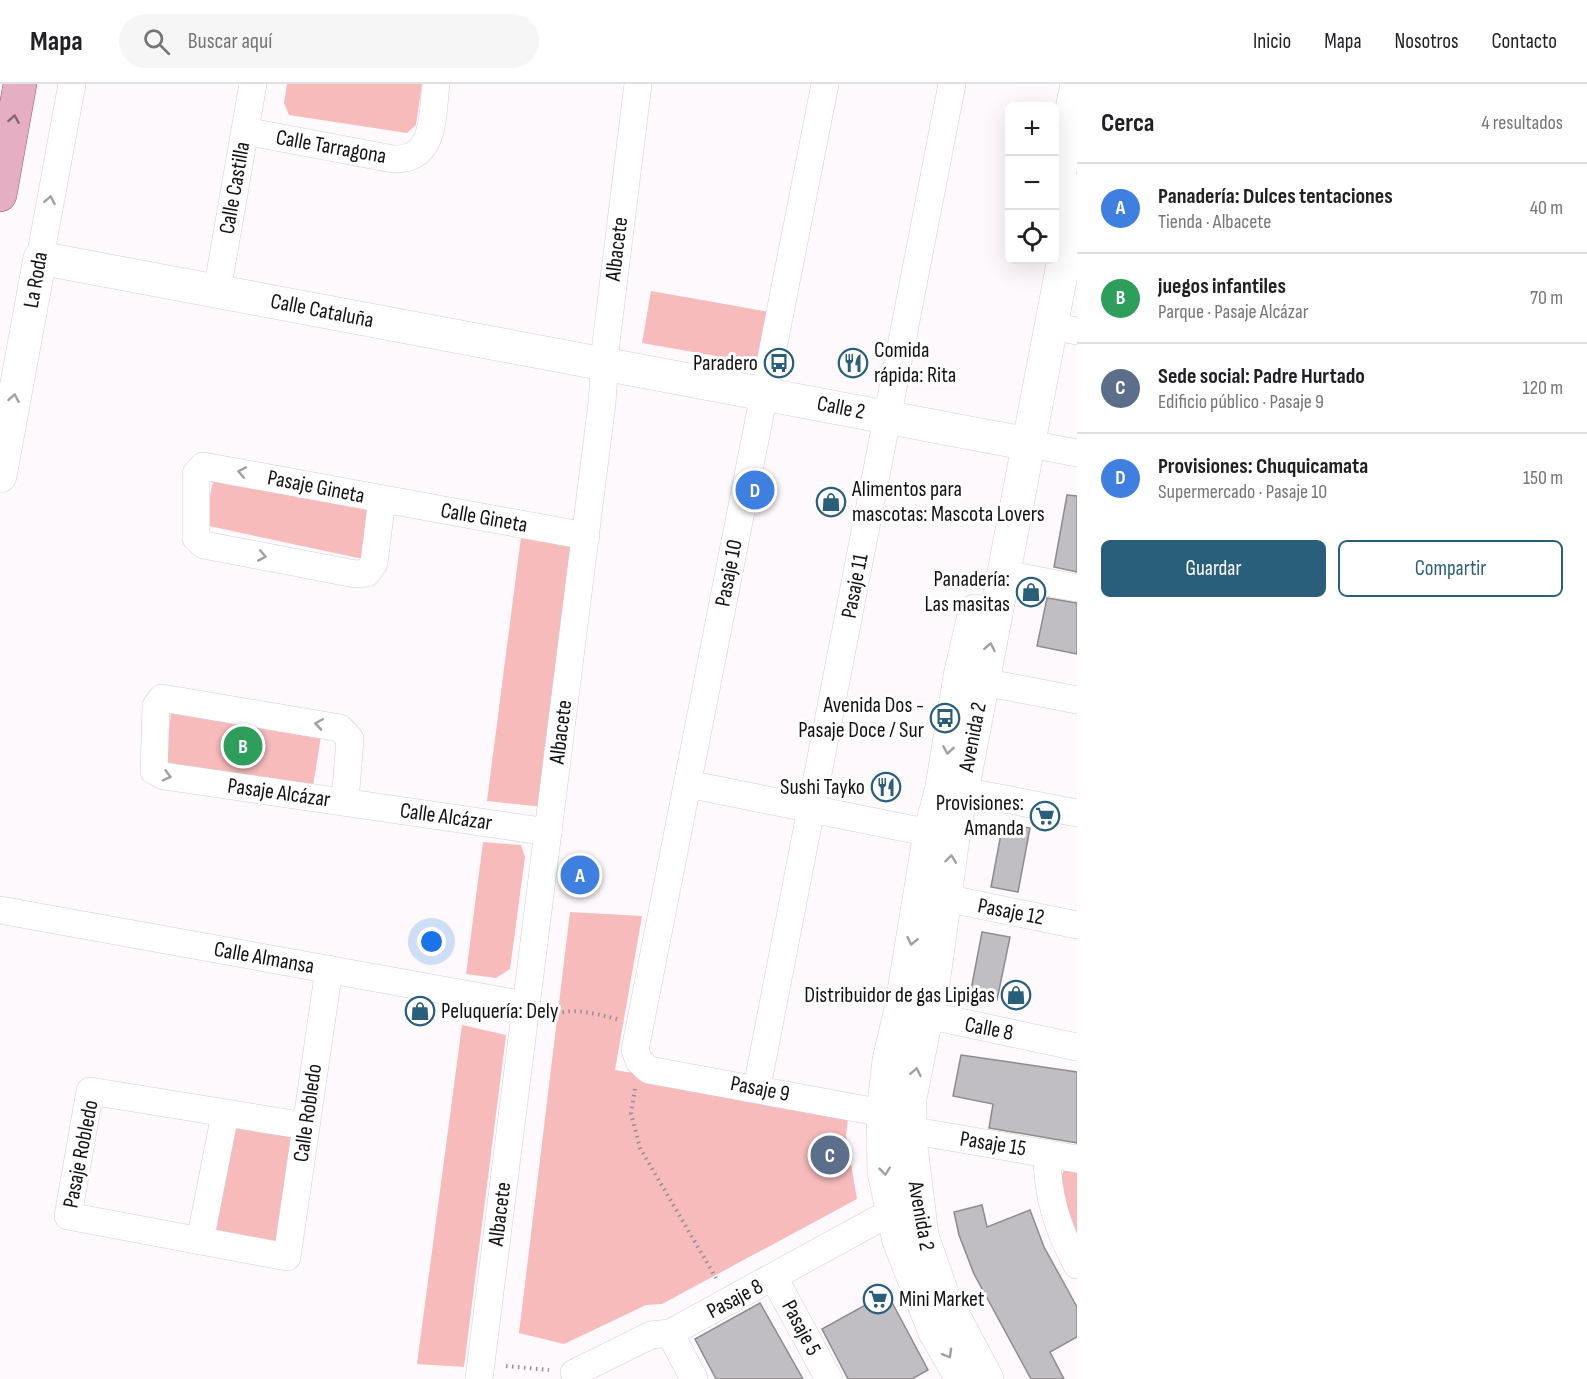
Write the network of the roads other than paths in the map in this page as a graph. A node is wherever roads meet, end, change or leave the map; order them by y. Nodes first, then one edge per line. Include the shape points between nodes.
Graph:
1 (20, 84) edge
2 (72, 84) edge
3 (253, 84) edge
4 (436, 84) edge
5 (638, 84) edge
6 (825, 84) edge
7 (952, 84) edge
8 (1077, 84) edge
9 (245, 131) junction
10 (0, 195) edge
11 (1070, 208) edge
12 (40, 258) junction
13 (1042, 264) edge
14 (217, 291) junction
15 (1064, 328) edge
16 (604, 363) junction
17 (765, 394) junction
18 (887, 417) junction
19 (1018, 442) junction
20 (1077, 453) edge
21 (0, 476) edge
22 (381, 500) junction
23 (586, 536) junction
24 (1004, 574) junction
25 (1077, 588) edge
26 (983, 682) junction
27 (1077, 700) edge
28 (688, 784) junction
29 (963, 791) junction
30 (345, 802) junction
31 (811, 809) junction
32 (1077, 813) edge
33 (548, 832) junction
34 (930, 833) junction
35 (945, 898) junction
36 (1, 909) edge
37 (1077, 925) edge
38 (329, 969) junction
39 (524, 1011) junction
40 (914, 1013) junction
41 (1077, 1047) edge
42 (639, 1061) joint
43 (757, 1088) junction
44 (225, 1114) junction
45 (896, 1121) junction
46 (306, 1126) junction
47 (1047, 1153) junction
48 (1077, 1159) edge
49 (891, 1212) junction
50 (200, 1241) junction
51 (287, 1257) joint
52 (1077, 1265) edge
53 (774, 1278) junction
54 (670, 1334) junction
55 (480, 1371) edge
56 (574, 1373) road end
57 (694, 1379) edge
58 (828, 1379) edge
59 (962, 1379) edge
60 (987, 1379) edge

10 -> 1 main road
12 -> 2 street, La Roda
3 - 9 street, Calle Castilla
4 - 9 street, Calle Tarragona via 430,136 417,154 409,158 393,159
5 - 16 street, Albacete
6 - 17 street, Pasaje 10
7 - 18 street, Pasaje 11
8 - 11 street, Avenida 2
9 - 14 street, Calle Castilla
11 - 15 street, Avenida 2
12 - 14 street, Calle Cataluña
21 -> 12 street, La Roda
13 - 19 street, Avenida 2
14 - 16 street, Calle Cataluña
15 - 19 street, Avenida 2
16 - 17 street, Calle 2
16 - 23 street, Albacete
17 - 18 street, Calle 2
17 - 28 street, Pasaje 10
18 - 19 street, Calle 2
18 - 31 street, Pasaje 11
19 - 20 street, Calle 2
19 - 24 street, Avenida 2
19 -> 34 street, Avenida 2 via 960,676 942,787
22 -> 22 street, Pasaje Gineta via 203,466 196,474 196,538 204,545 355,574 367,573 374,563
22 - 23 street, Calle Gineta
23 - 33 street, Albacete
24 - 25 street
26 -> 24 street, Avenida 2
26 - 27 street
26 - 29 street, Avenida 2
28 - 31 street
28 - 42 street, Pasaje 10 via 635,1050
29 - 32 street
35 -> 29 street, Avenida 2
30 -> 30 street, Pasaje Alcázar via 350,739 340,728 162,698 156,706 154,771 164,776
30 - 33 street, Calle Alcázar
31 - 34 street
31 - 43 street, Pasaje 11
33 - 39 street, Albacete
34 -> 40 street, Avenida 2
35 - 37 street, Pasaje 12
35 - 40 street, Avenida 2
36 - 38 street, Calle Almansa
38 - 39 street, Calle Almansa
38 - 46 street, Calle Robledo
39 - 55 street, Albacete
40 - 41 street, Calle 8
40 - 45 street, Avenida 2 via 910,1098
42 - 43 street, Pasaje 9 via 650,1070
43 - 45 street, Pasaje 9
44 - 46 street, Pasaje Robledo
44 - 50 street
44 - 50 street, Pasaje Robledo via 90,1091 68,1216
45 - 47 street, Pasaje 15
45 -> 49 street, Avenida 2 via 884,1172
45 - 60 street, Avenida 2 via 932,1266 943,1296
46 - 51 street, Calle Robledo
47 - 48 street, Pasaje 15
47 - 52 street via 1049,1196
49 - 53 street, Pasaje 8
49 -> 59 street, Avenida 2 via 922,1303
50 - 51 street, Pasaje Robledo
53 - 54 street, Pasaje 8
53 - 58 street, Pasaje 5
54 - 56 street, Pasaje 8 via 651,1335
54 - 57 street

